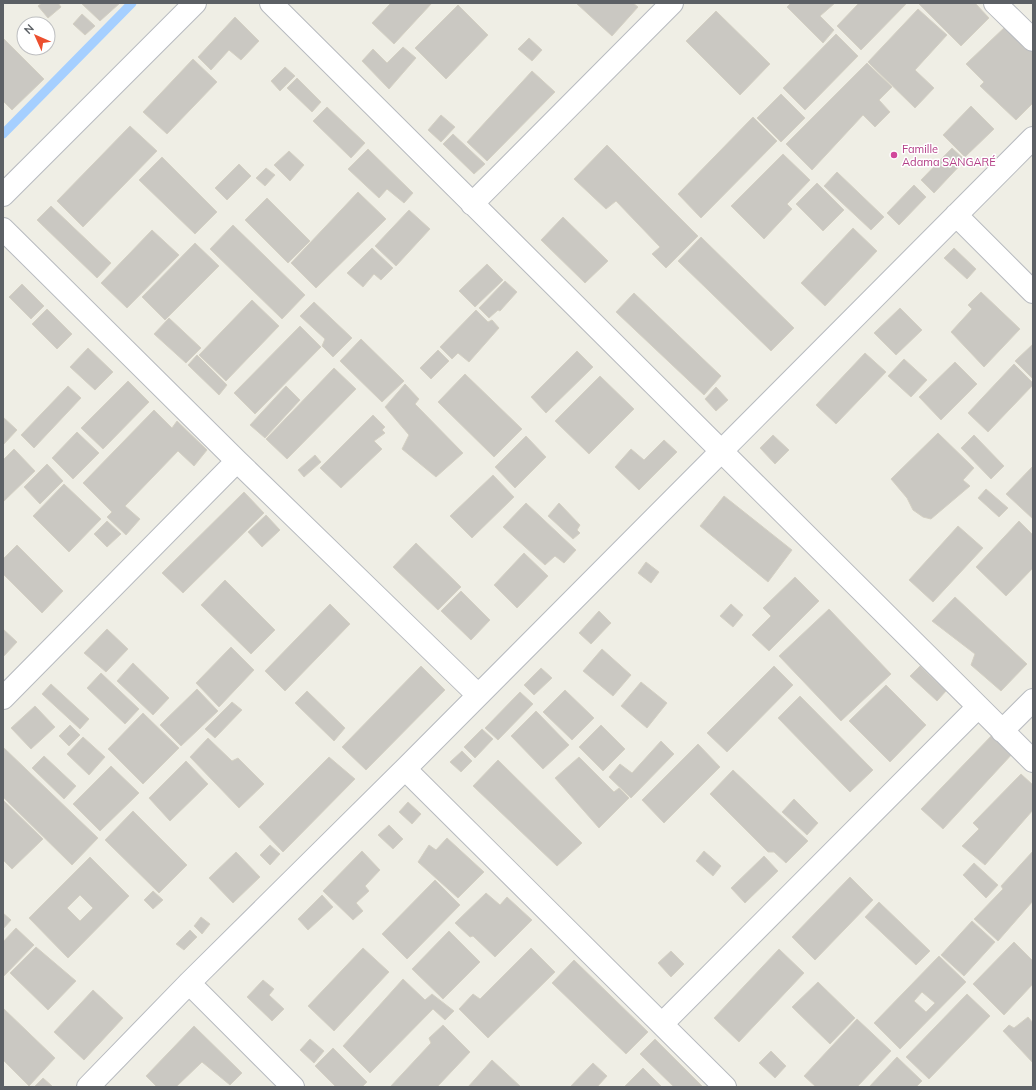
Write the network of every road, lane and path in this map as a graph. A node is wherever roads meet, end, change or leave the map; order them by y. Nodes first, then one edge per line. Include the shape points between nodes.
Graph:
1 (195, 3) edge
2 (271, 3) edge
3 (672, 3) edge
4 (995, 3) edge
5 (1033, 40) edge
6 (1033, 138) edge
7 (3, 195) edge
8 (472, 204) junction
9 (956, 215) junction
10 (3, 229) edge
11 (1033, 292) edge
12 (721, 451) junction
13 (237, 461) junction
14 (478, 695) junction
15 (3, 698) edge
16 (1033, 700) edge
17 (978, 707) junction
18 (1002, 731) junction
19 (1033, 762) edge
20 (405, 769) junction
21 (189, 983) junction
22 (662, 1024) junction
23 (88, 1087) edge
24 (293, 1087) edge
25 (725, 1087) edge

1 - 7 street
2 - 8 street
3 - 8 street
4 - 5 street
6 - 9 street
8 - 12 street
9 - 11 street
9 - 12 street
10 - 13 street
12 - 14 street
12 - 17 street
13 - 14 street
13 - 15 street
14 - 20 street
16 - 18 street
17 - 18 street
17 - 22 street
18 - 19 street
20 - 21 street
20 - 22 street
21 - 23 street
21 - 24 street
22 - 25 street

